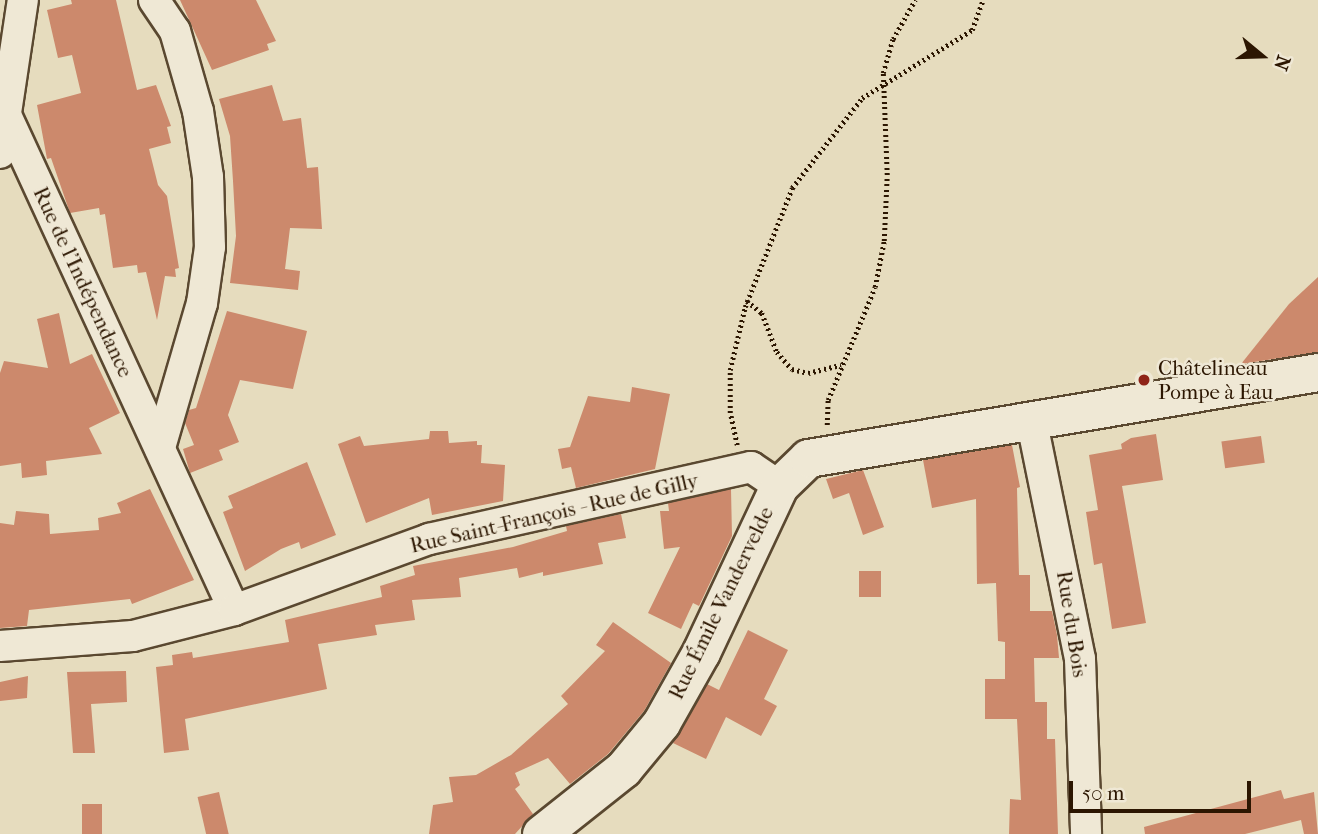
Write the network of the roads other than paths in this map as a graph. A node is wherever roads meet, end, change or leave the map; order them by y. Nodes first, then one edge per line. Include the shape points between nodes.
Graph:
1 (23, 0) edge
2 (154, 0) edge
3 (6, 115) junction
4 (0, 153) edge
5 (1318, 372) edge
6 (1031, 418) junction
7 (160, 448) junction
8 (765, 476) junction
9 (234, 610) junction
10 (0, 646) edge
11 (541, 834) edge
12 (1086, 834) edge

1 - 3 street
2 - 7 street via 175,31 198,111 208,177 210,247 202,303
3 - 4 street
3 - 7 street, Rue de l'Indépendance
5 - 6 street
6 - 8 street via 808,458
6 - 12 street, Rue du Bois via 1080,659
7 - 9 street, Rue de l'Indépendance
8 - 9 street, Rue Saint-François - Rue de Gilly via 429,539
8 - 11 street, Rue Émile Vandervelde via 701,652 661,723 623,769
9 - 10 street, Rue Saint-François - Rue de Gilly via 133,636

